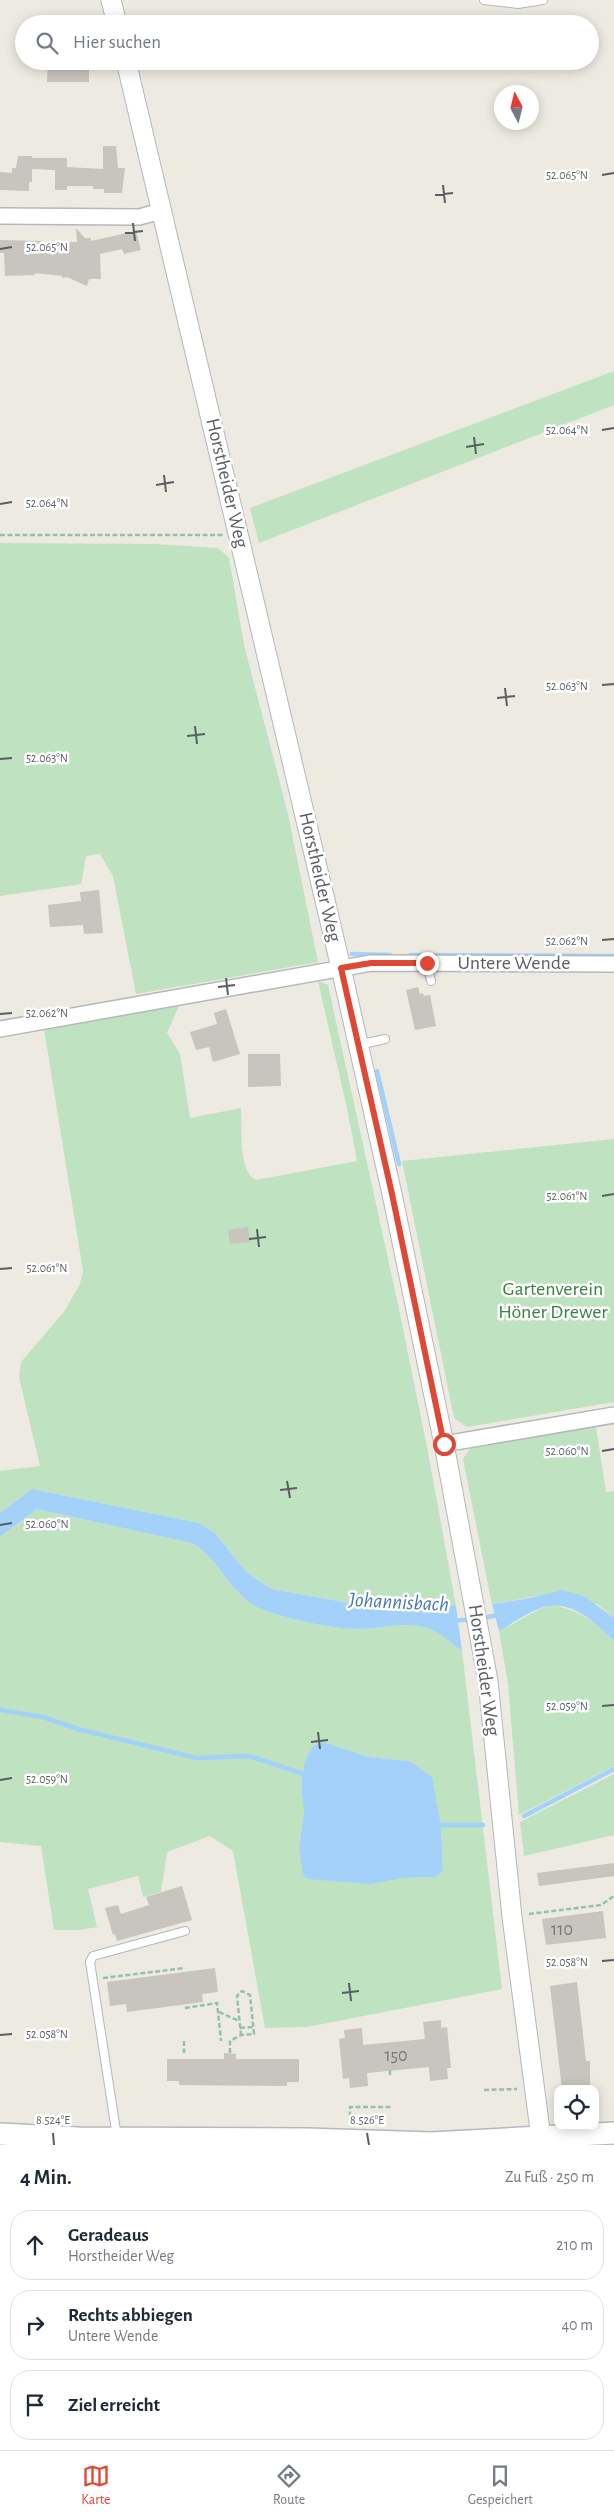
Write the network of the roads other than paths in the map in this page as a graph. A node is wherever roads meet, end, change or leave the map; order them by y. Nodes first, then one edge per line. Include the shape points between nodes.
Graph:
1 (111, 0) edge
2 (484, 0) edge
3 (543, 0) edge
4 (115, 15) edge
5 (128, 70) edge
6 (162, 211) junction
7 (0, 216) edge
8 (427, 963) junction
9 (614, 964) edge
10 (341, 968) junction
11 (431, 981) dead end
12 (0, 1028) edge
13 (385, 1039) dead end
14 (358, 1044) junction
15 (614, 1415) edge
16 (444, 1444) junction
17 (185, 1930) dead end
18 (614, 2133) edge
19 (0, 2134) edge
20 (117, 2139) junction
21 (542, 2141) edge
22 (200, 2142) edge
23 (307, 2142) edge

1 - 4 street
2 - 3 lane via 518,4
5 - 6 street, Horstheider Weg
6 - 7 street via 139,217
6 - 10 street, Horstheider Weg
8 - 9 street, Untere Wende
8 - 10 street, Untere Wende via 371,963
8 - 11 lane
10 - 12 street, Untere Wende
10 - 14 street, Horstheider Weg
13 - 14 lane
14 - 16 street, Horstheider Weg
15 - 16 street
16 - 21 street, Horstheider Weg via 490,1702 519,1974
17 - 20 lane via 93,1956 90,1962
18 - 21 main road
19 - 20 main road
20 - 22 main road
21 - 23 main road
22 - 23 main road

